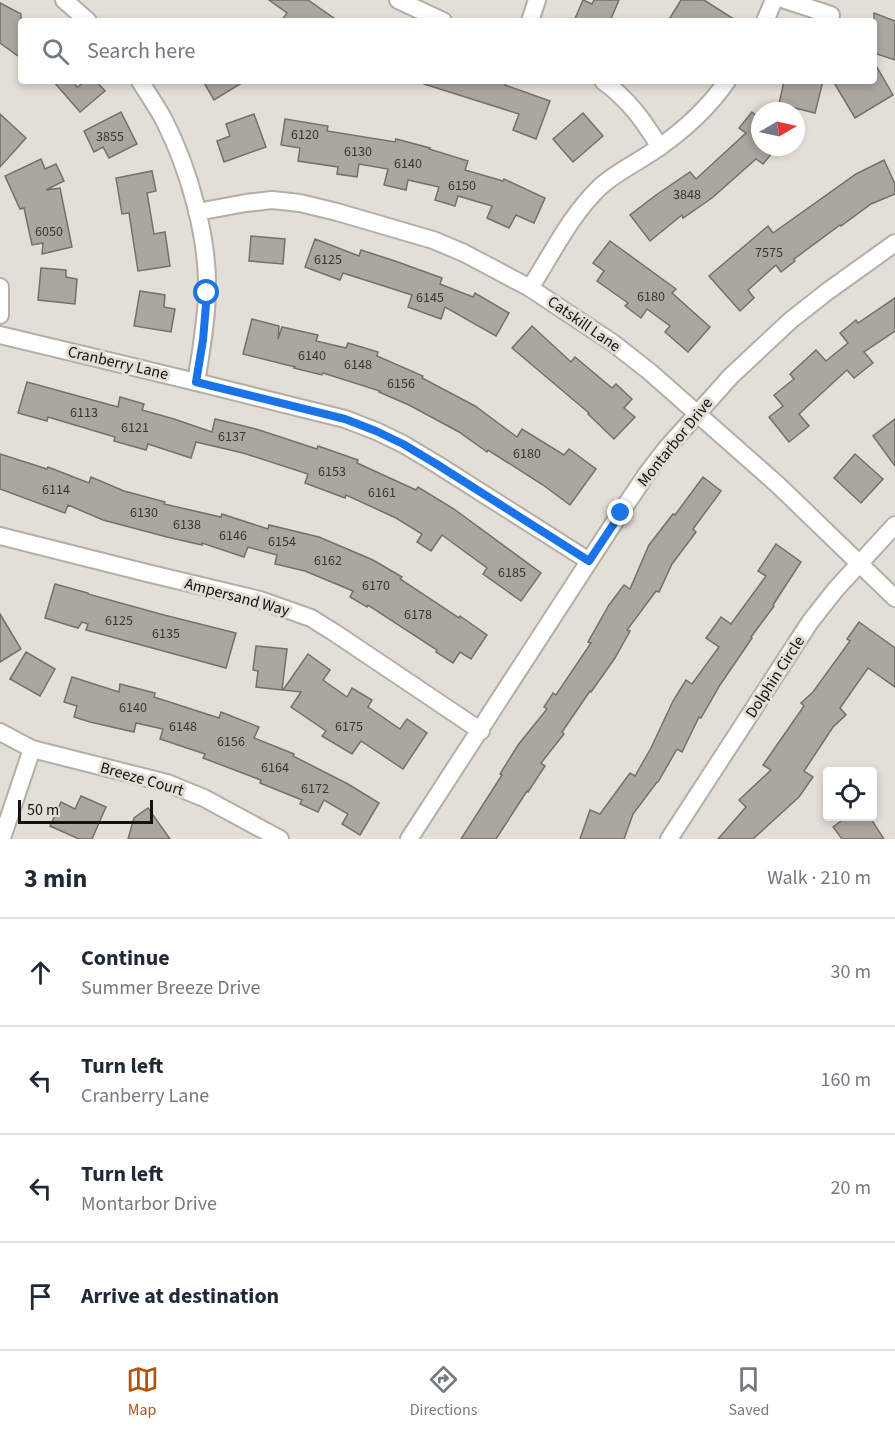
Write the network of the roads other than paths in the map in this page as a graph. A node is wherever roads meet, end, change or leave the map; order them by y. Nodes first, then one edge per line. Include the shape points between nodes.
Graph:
1 (64, 0) edge
2 (398, 0) edge
3 (537, 0) edge
4 (774, 0) edge
5 (785, 0) edge
6 (831, 15) dead end
7 (85, 18) edge
8 (437, 18) edge
9 (531, 18) edge
10 (766, 18) edge
11 (142, 84) edge
12 (607, 84) edge
13 (725, 84) edge
14 (660, 147) junction
15 (197, 212) junction
16 (895, 243) edge
17 (0, 287) edge
18 (530, 288) junction
19 (0, 315) edge
20 (0, 335) edge
21 (196, 382) junction
22 (697, 415) junction
23 (895, 525) edge
24 (0, 536) edge
25 (589, 561) junction
26 (860, 564) junction
27 (895, 598) edge
28 (481, 731) junction
29 (0, 732) edge
30 (32, 749) junction
31 (273, 837) edge
32 (2, 838) edge
33 (409, 839) edge
34 (669, 839) edge

1 - 7 street
2 - 8 street
3 - 9 street
4 - 10 street
5 - 6 street
11 - 15 street via 179,152
12 - 14 street via 636,110
13 - 14 street via 705,108
14 - 18 street via 602,186 573,219
15 - 18 street, Catskill Lane via 272,200 300,203 433,240
15 - 21 street via 207,293
16 - 22 street, Montarbor Drive via 791,320 731,376
17 - 19 street
18 - 22 street, Catskill Lane via 613,343
20 - 21 street, Cranberry Lane
21 - 25 street, Cranberry Lane via 345,419 376,431 438,465
22 - 25 street, Montarbor Drive via 646,475
22 - 26 street, Catskill Lane
23 - 26 street, Dolphin Circle
24 - 28 street, Ampersand Way via 289,609 335,633
25 - 28 street, Montarbor Drive
26 - 27 street, Catskill Lane
26 - 34 street, Dolphin Circle via 810,622
28 - 33 street, Montarbor Drive
29 - 30 street, Breeze Court
30 - 31 street, Breeze Court via 167,783 204,798
30 - 32 street

